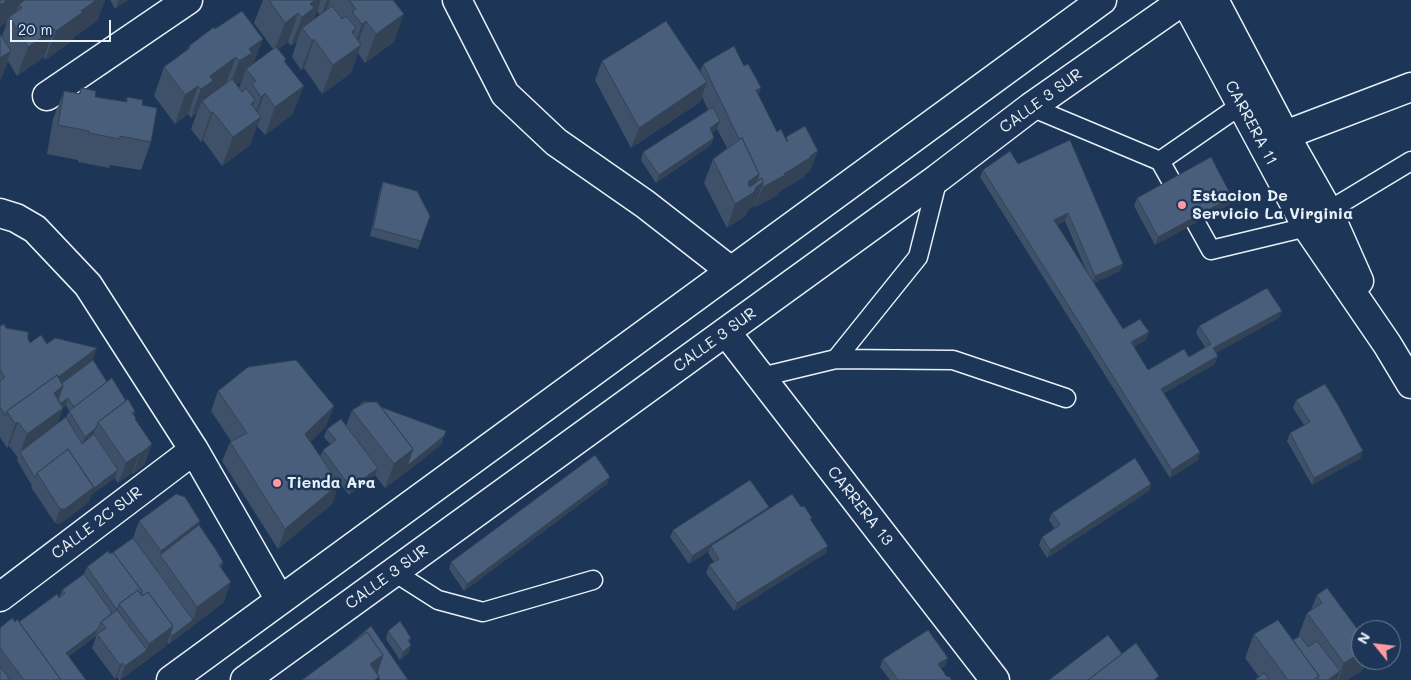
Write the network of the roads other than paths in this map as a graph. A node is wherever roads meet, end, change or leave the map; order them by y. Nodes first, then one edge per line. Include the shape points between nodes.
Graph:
1 (188, 0) edge
2 (456, 0) edge
3 (1102, 0) edge
4 (1185, 0) edge
5 (1214, 0) edge
6 (1411, 87) edge
7 (47, 96) dead end
8 (1241, 104) junction
9 (1031, 107) junction
10 (1275, 141) junction
11 (1160, 161) junction
12 (1411, 161) edge
13 (938, 178) junction
14 (1173, 184) edge
15 (0, 213) edge
16 (1318, 219) junction
17 (1196, 223) edge
18 (731, 271) junction
19 (726, 332) junction
20 (836, 359) junction
21 (761, 378) junction
22 (1411, 384) edge
23 (1066, 398) dead end
24 (194, 450) junction
25 (394, 572) junction
26 (593, 580) dead end
27 (0, 597) edge
28 (280, 600) junction
29 (171, 680) edge
30 (246, 680) edge
31 (995, 680) edge

1 - 7 street
2 - 18 street via 505,94 556,142 645,204
3 - 18 street
4 - 8 street, CARRERA 11
4 - 9 street, CALLE 3 SUR
5 - 10 street, CARRERA 11
6 - 10 street
8 - 10 street, CARRERA 11
8 - 11 lane
9 - 11 lane
9 - 13 street, CALLE 3 SUR
10 - 16 street, CARRERA 11
11 - 14 lane
12 - 16 lane
13 - 19 street, CALLE 3 SUR
13 - 20 lane via 918,257
15 - 24 street via 35,229 88,285
16 - 17 lane via 1211,250
16 - 22 street, CARRERA 11
18 - 28 street
19 - 21 street, CARRERA 13
19 - 25 street, CALLE 3 SUR
20 - 21 lane
20 - 23 lane via 952,360
21 - 31 street, CARRERA 13
24 - 27 street, CALLE 2C SUR
24 - 28 street
25 - 26 lane via 438,600 483,612
25 - 30 street, CALLE 3 SUR
28 - 29 street

